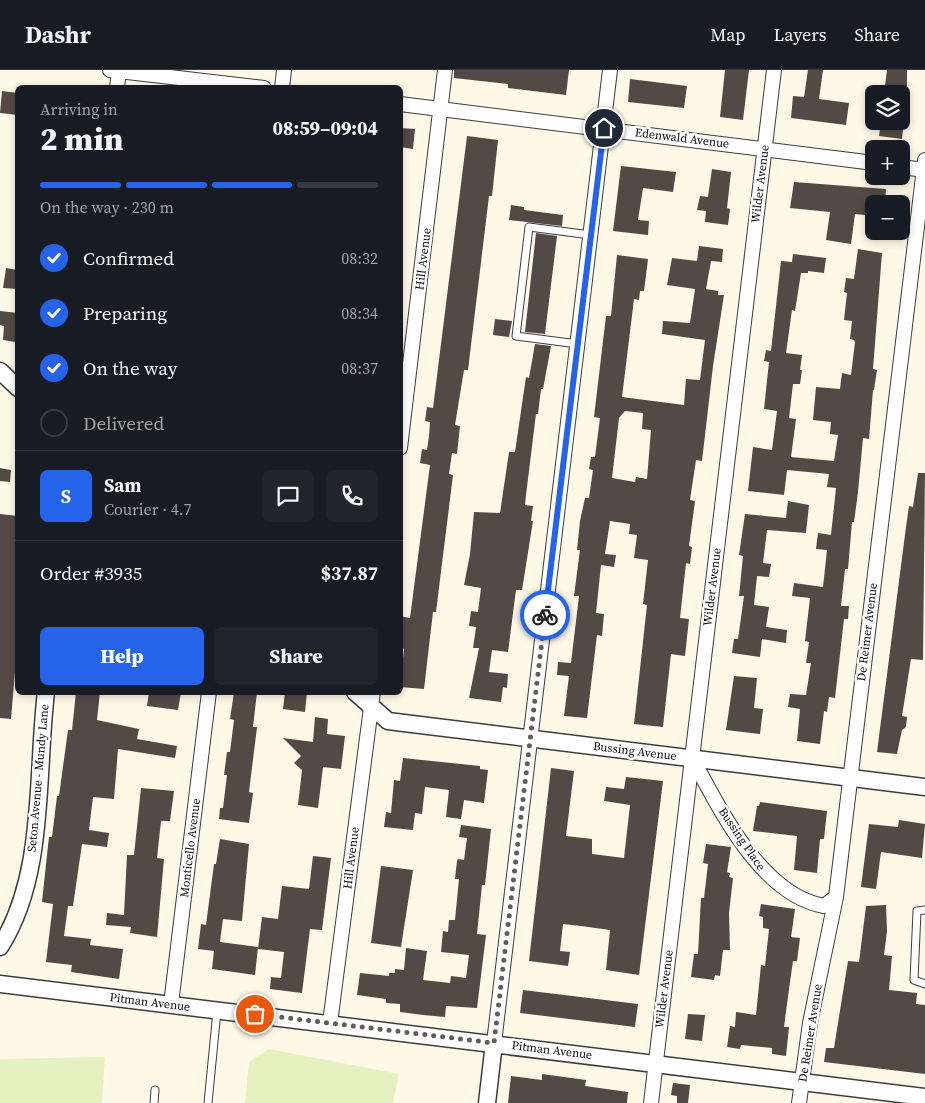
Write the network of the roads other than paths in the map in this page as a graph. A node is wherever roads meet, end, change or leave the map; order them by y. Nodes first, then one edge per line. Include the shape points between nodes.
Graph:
1 (116, 70) edge
2 (284, 70) edge
3 (445, 70) edge
4 (610, 70) edge
5 (774, 70) edge
6 (117, 85) edge
7 (239, 85) edge
8 (282, 85) edge
9 (403, 104) edge
10 (441, 109) junction
11 (604, 128) junction
12 (764, 148) junction
13 (865, 162) edge
14 (910, 167) edge
15 (925, 167) edge
16 (591, 235) junction
17 (578, 344) junction
18 (0, 371) edge
19 (15, 385) edge
20 (403, 423) edge
21 (46, 695) edge
22 (209, 695) edge
23 (372, 699) edge
24 (530, 738) junction
25 (692, 758) junction
26 (849, 776) junction
27 (925, 787) edge
28 (836, 897) junction
29 (925, 910) edge
30 (0, 947) edge
31 (0, 984) edge
32 (925, 984) edge
33 (171, 1004) junction
34 (217, 1009) junction
35 (330, 1023) junction
36 (494, 1043) junction
37 (656, 1062) junction
38 (802, 1081) junction
39 (155, 1090) dead end
40 (925, 1097) edge
41 (154, 1103) edge
42 (208, 1103) edge
43 (486, 1103) edge
44 (650, 1103) edge
45 (799, 1103) edge

1 - 6 street
1 - 7 street
2 - 8 street
3 - 10 street, Hill Avenue
4 - 11 street
5 - 12 street, Wilder Avenue
9 - 10 street, Edenwald Avenue
10 - 11 street, Edenwald Avenue
10 - 20 street, Hill Avenue
11 - 12 street, Edenwald Avenue
11 - 16 street
12 - 13 street, Edenwald Avenue
12 - 25 street, Wilder Avenue
14 - 15 street
15 - 26 street, De Reimer Avenue
16 - 17 street
16 - 17 lane via 529,227 516,336
17 - 24 street
18 - 19 street
21 - 30 street, Seton Avenue - Mundy Lane via 37,817 28,875 20,905
22 - 33 street, Monticello Avenue
23 - 24 street, Bussing Avenue via 388,720
23 - 35 street, Hill Avenue
24 - 25 street, Bussing Avenue
24 - 36 street
25 - 26 street, Bussing Avenue
25 - 28 street, Bussing Place via 715,800 763,871 775,882 815,905 824,906
25 - 37 street, Wilder Avenue
26 - 27 street, Bussing Avenue
26 - 28 street, De Reimer Avenue
28 - 38 street, De Reimer Avenue via 810,1023
29 - 32 lane via 918,911 914,980
31 - 33 street, Pitman Avenue
33 - 34 street, Pitman Avenue
34 - 35 street, Pitman Avenue
34 - 42 lane
35 - 36 street, Pitman Avenue
36 - 37 street, Pitman Avenue
36 - 43 street
37 - 38 street, Pitman Avenue
37 - 44 street, Wilder Avenue
38 - 40 street, Pitman Avenue
38 - 45 street, De Reimer Avenue
39 - 41 lane

